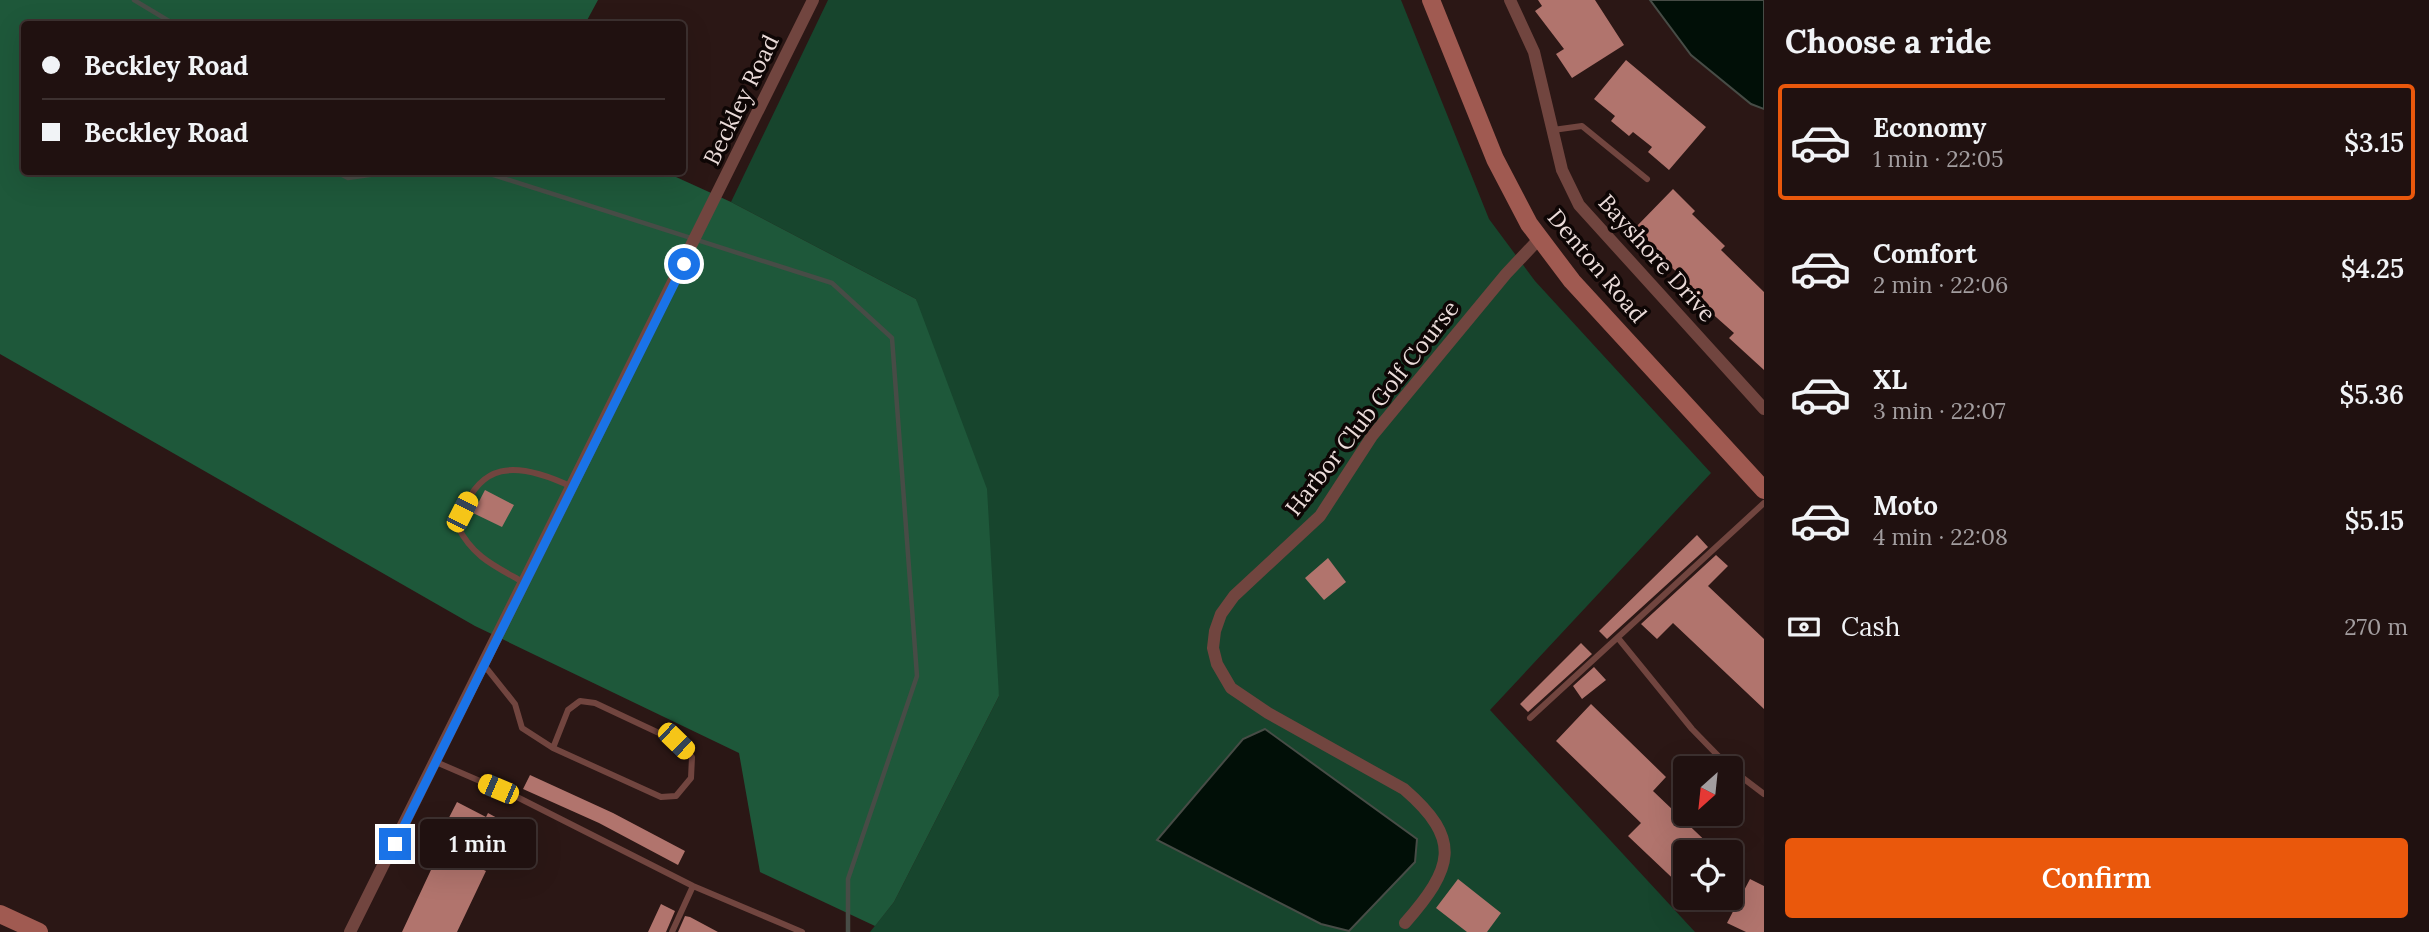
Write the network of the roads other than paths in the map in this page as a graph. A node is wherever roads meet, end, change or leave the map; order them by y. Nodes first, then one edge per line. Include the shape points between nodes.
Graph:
1 (813, 0) edge
2 (1431, 0) edge
3 (1510, 0) edge
4 (1552, 130) junction
5 (1647, 179) dead end
6 (1539, 239) junction
7 (1764, 409) edge
8 (572, 487) junction
9 (1764, 490) edge
10 (1764, 503) edge
11 (525, 583) junction
12 (1618, 638) junction
13 (484, 665) junction
14 (1530, 718) dead end
15 (553, 748) junction
16 (1719, 756) edge
17 (436, 762) junction
18 (1743, 777) edge
19 (1764, 794) edge
20 (692, 886) junction
21 (0, 914) edge
22 (1405, 923) dead end
23 (352, 931) edge
24 (39, 932) edge
25 (672, 932) edge
26 (802, 932) edge

1 - 8 street, Beckley Road
2 - 6 street, Denton Road via 1495,159
3 - 4 street, Bayshore Drive via 1534,52
4 - 5 lane via 1582,126
4 - 7 street, Bayshore Drive via 1562,170 1579,205
6 - 9 street, Denton Road
6 - 22 street, Harbor Club Golf Course via 1372,436 1320,516 1234,596 1215,631 1217,664 1231,688 1404,789 1439,825 1445,845 1441,870
8 - 11 street, Beckley Road
8 - 11 lane via 533,470 501,470 475,486 462,512 458,527 466,542 480,557
10 - 12 lane
11 - 13 street, Beckley Road
12 - 14 lane
12 - 16 lane
13 - 15 lane via 515,704 522,728
13 - 17 street, Beckley Road
15 - 15 lane via 661,797 676,796 691,778 692,757 676,741 595,702 580,701 568,710
17 - 20 lane via 519,798
17 - 23 street, Beckley Road
18 - 19 lane
20 - 25 lane
20 - 26 lane
21 - 24 street

